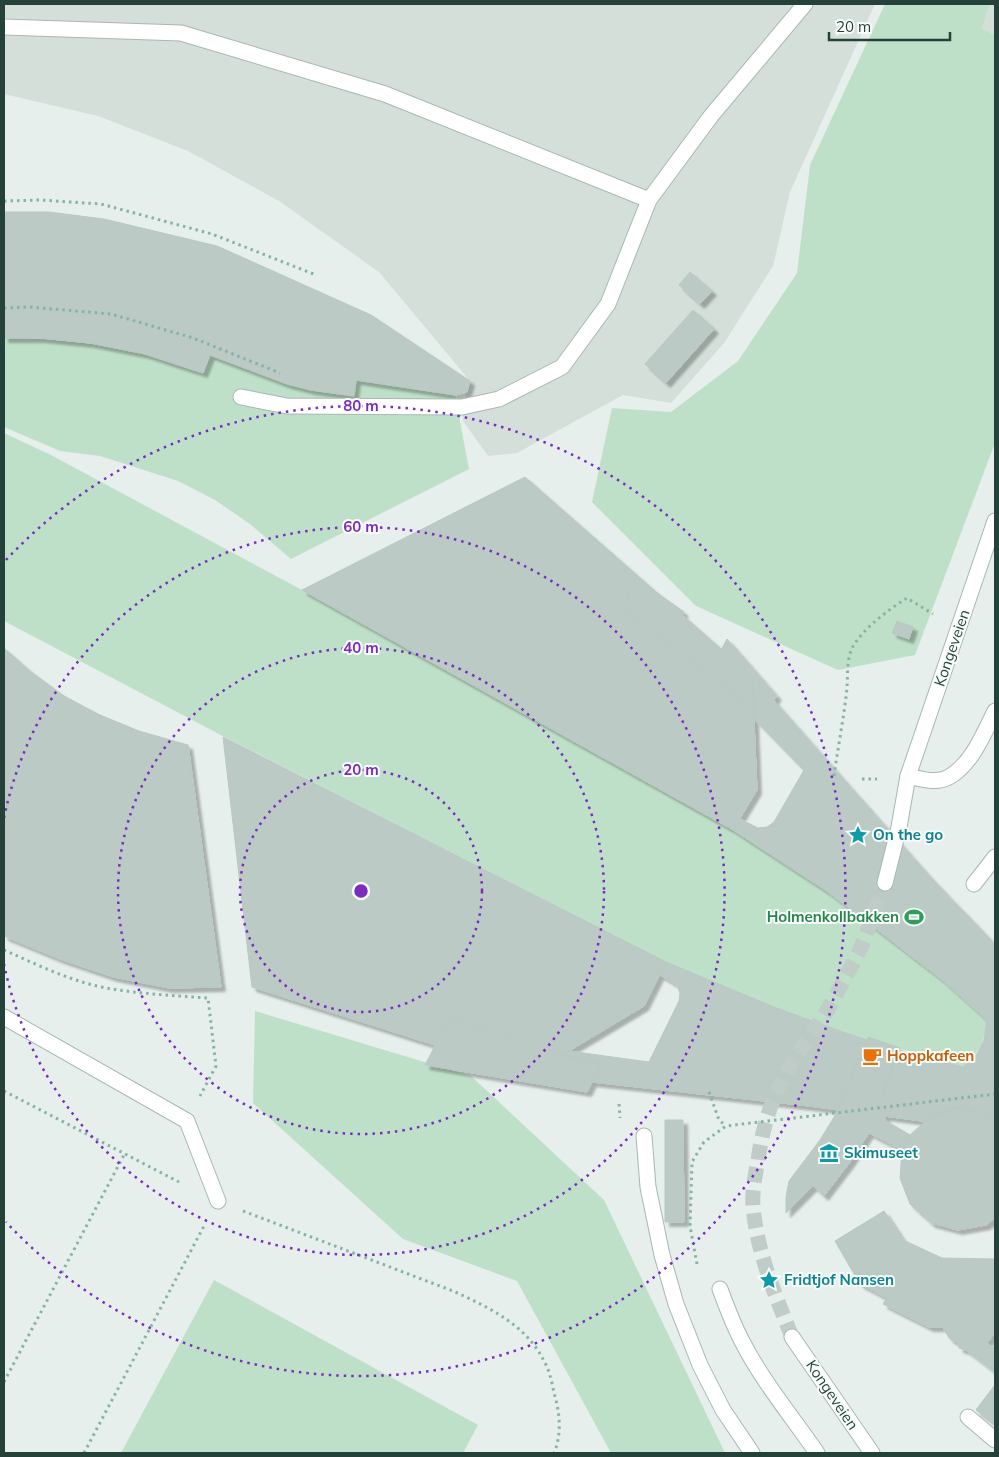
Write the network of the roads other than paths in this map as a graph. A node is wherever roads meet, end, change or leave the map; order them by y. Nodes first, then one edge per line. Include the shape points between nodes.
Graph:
1 (805, 4) edge
2 (4, 27) edge
3 (649, 200) junction
4 (241, 398) dead end
5 (995, 521) edge
6 (995, 711) edge
7 (908, 776) junction
8 (995, 857) edge
9 (885, 883) tunnel mouth
10 (974, 884) dead end
11 (4, 1017) edge
12 (644, 1136) dead end
13 (218, 1201) road end
14 (720, 1288) dead end
15 (792, 1337) tunnel mouth
16 (968, 1417) dead end
17 (995, 1440) edge
18 (752, 1453) edge
19 (817, 1453) edge
20 (872, 1453) edge

1 - 3 street via 711,116
2 - 3 street via 181,32 385,94
3 - 4 street via 608,304 562,367 499,399 462,407 287,406
5 - 7 street, Kongeveien
6 - 7 street via 963,765 948,778 927,780
7 - 9 street, Kongeveien
8 - 10 street
11 - 13 street via 187,1121
12 - 18 street via 648,1187 662,1256 678,1311 723,1410
14 - 19 street via 744,1346
15 - 20 street, Kongeveien
16 - 17 street

